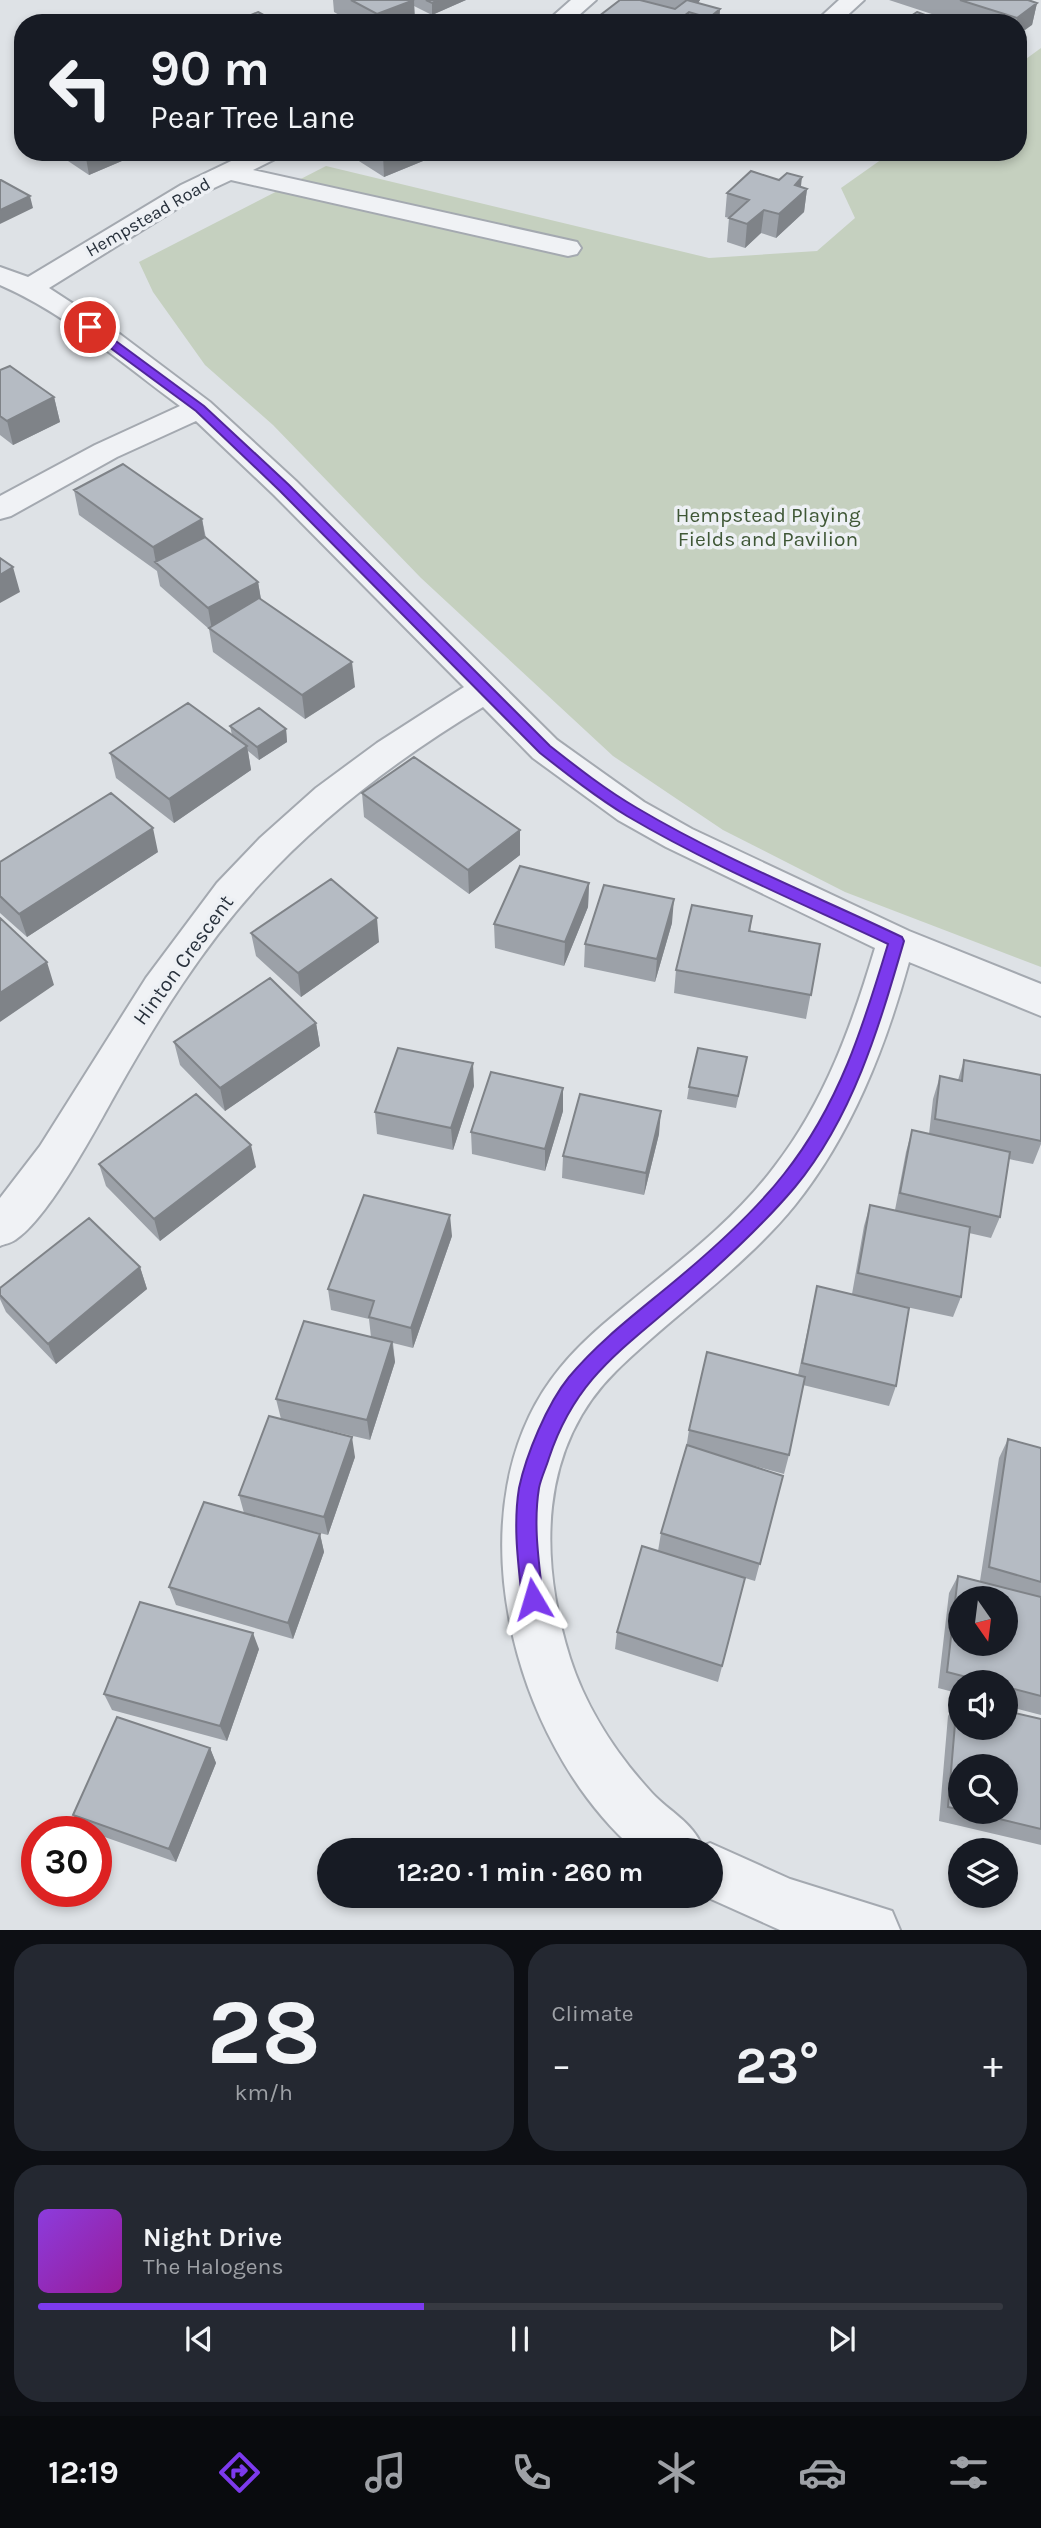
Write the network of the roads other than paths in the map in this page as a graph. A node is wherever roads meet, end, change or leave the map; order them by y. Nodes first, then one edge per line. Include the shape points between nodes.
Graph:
1 (585, 0) edge
2 (853, 0) edge
3 (567, 14) edge
4 (836, 14) edge
5 (253, 161) edge
6 (230, 172) junction
7 (568, 248) dead end
8 (15, 281) edge
9 (200, 408) junction
10 (0, 509) edge
11 (485, 690) junction
12 (897, 941) junction
13 (1041, 1001) edge
14 (0, 1227) edge
15 (663, 1838) edge
16 (723, 1876) edge
17 (873, 1930) edge

1 - 3 street
2 - 4 street
5 - 6 street, Hempstead Road
6 - 7 street
6 - 8 street, Hempstead Road
8 - 9 street via 111,341
9 - 10 street
9 - 11 street
11 - 12 street via 545,749 631,811 737,867
11 - 14 street, Hinton Crescent via 375,762 309,814 247,875 184,951 44,1172
12 - 13 street
12 - 15 street via 867,1040 821,1138 746,1227 619,1337 574,1385 549,1429 529,1487 526,1538 533,1599 544,1653 562,1705 632,1811
16 - 17 street via 780,1903

